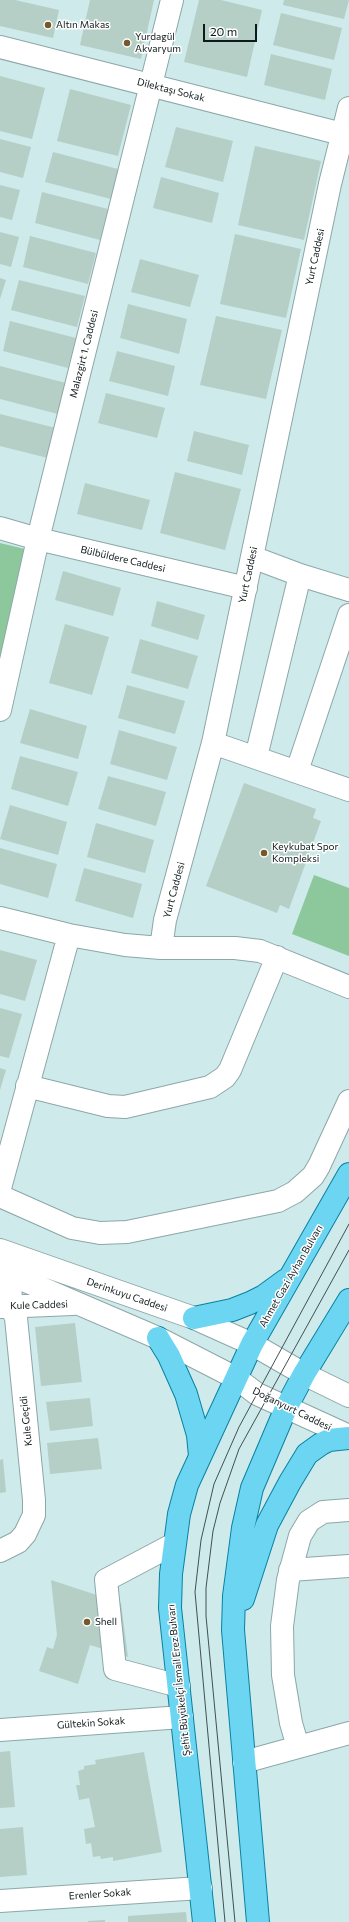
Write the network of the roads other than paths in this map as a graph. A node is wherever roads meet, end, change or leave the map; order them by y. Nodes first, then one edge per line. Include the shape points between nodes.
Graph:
1 (172, 0) edge
2 (0, 47) edge
3 (152, 86) junction
4 (349, 108) edge
5 (342, 134) junction
6 (340, 185) edge
7 (0, 528) edge
8 (38, 539) junction
9 (252, 557) junction
10 (300, 575) junction
11 (246, 588) junction
12 (349, 590) edge
13 (349, 615) edge
14 (0, 710) edge
15 (213, 743) junction
16 (256, 757) junction
17 (297, 771) junction
18 (349, 790) edge
19 (0, 918) edge
20 (69, 935) junction
21 (161, 948) junction
22 (277, 957) junction
23 (349, 987) edge
24 (27, 1086) junction
25 (349, 1101) edge
26 (349, 1174) edge
27 (0, 1188) edge
28 (0, 1196) edge
29 (0, 1250) edge
30 (0, 1254) edge
31 (5, 1272) edge
32 (290, 1277) junction
33 (349, 1300) edge
34 (78, 1304) junction
35 (6, 1307) edge
36 (194, 1318) junction
37 (158, 1338) junction
38 (252, 1344) junction
39 (304, 1374) junction
40 (236, 1378) junction
41 (349, 1396) edge
42 (286, 1408) junction
43 (349, 1437) edge
44 (200, 1456) junction
45 (349, 1510) edge
46 (174, 1544) junction
47 (0, 1551) edge
48 (349, 1566) edge
49 (290, 1570) junction
50 (233, 1630) junction
51 (179, 1686) junction
52 (182, 1717) junction
53 (0, 1730) edge
54 (349, 1733) edge
55 (298, 1747) junction
56 (244, 1762) junction
57 (201, 1888) junction
58 (0, 1901) edge
59 (204, 1922) edge
60 (258, 1922) edge

1 - 3 street, Malazgirt 1. Caddesi
2 - 3 street, Dilektaşı Sokak
3 - 5 street, Dilektaşı Sokak
3 - 8 street, Malazgirt 1. Caddesi
4 - 5 street, Yurt Caddesi
5 - 6 street, Yurt Caddesi
6 - 9 street, Yurt Caddesi
7 - 8 street, Bülbüldere Caddesi
8 - 11 street, Bülbüldere Caddesi
8 - 14 street, Malazgirt 1. Caddesi
9 - 10 street
9 - 11 street, Yurt Caddesi
10 - 12 street
10 - 16 street
11 - 15 street, Yurt Caddesi
13 - 17 street
15 - 16 street
15 - 21 street, Yurt Caddesi via 165,920
16 - 17 street
17 - 18 street
19 - 20 street
20 - 21 street via 125,945
20 - 24 street
21 - 22 street via 248,948
22 - 23 street
22 - 24 street via 230,1070 225,1077 210,1087 134,1106 120,1107
24 - 27 street
25 - 28 street via 313,1176 295,1192 278,1201 127,1232 100,1234 72,1228
26 - 32 main road, Ahmet Gazi Ayhan Bulvarı
29 - 36 street, Derinkuyu Caddesi
30 - 31 street
31 - 34 street
31 - 35 street, Kule Geçidi
32 - 36 main road via 250,1303 226,1312
32 - 38 main road, Ahmet Gazi Ayhan Bulvarı
33 - 39 main road
34 - 35 street, Kule Caddesi
34 - 37 street
35 - 47 street, Kule Geçidi via 16,1318 34,1515 18,1542
36 - 38 street, Derinkuyu Caddesi
37 - 40 street
37 - 44 main road via 186,1394 198,1435
38 - 39 street
38 - 40 main road, Ahmet Gazi Ayhan Bulvarı
39 - 41 street
39 - 42 main road
40 - 42 street, Doğanyurt Caddesi via 257,1394
40 - 44 main road, Şehit Büyükelçi İsmail Erez Bulvarı
42 - 43 street, Doğanyurt Caddesi
42 - 50 main road via 252,1488 238,1562
43 - 50 main road via 329,1440 307,1454 290,1482 267,1525
44 - 46 main road, Şehit Büyükelçi İsmail Erez Bulvarı via 187,1485
45 - 49 street via 323,1512 309,1521 300,1536
46 - 51 main road, Şehit Büyükelçi İsmail Erez Bulvarı via 170,1608
46 - 51 street via 106,1580 115,1669
48 - 49 street
49 - 55 street via 284,1603 281,1650 286,1699
50 - 56 main road
51 - 52 main road, Şehit Büyükelçi İsmail Erez Bulvarı
52 - 53 street, Gültekin Sokak
52 - 57 main road, Şehit Büyükelçi İsmail Erez Bulvarı
54 - 55 street
55 - 56 street
56 - 60 main road
57 - 58 street, Erenler Sokak
57 - 59 main road, Şehit Büyükelçi İsmail Erez Bulvarı

